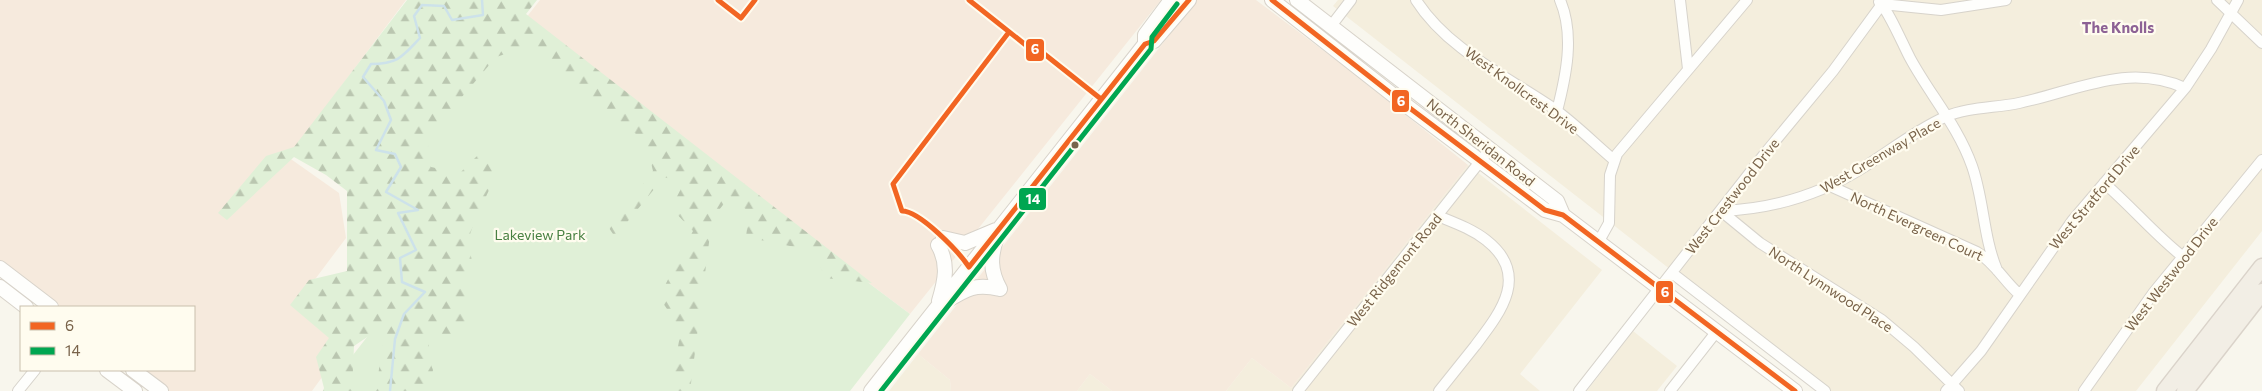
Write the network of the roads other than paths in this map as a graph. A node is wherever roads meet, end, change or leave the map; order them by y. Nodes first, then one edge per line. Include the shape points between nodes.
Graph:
1 (1171, 0) edge
2 (1189, 0) edge
3 (1272, 0) edge
4 (1297, 0) edge
5 (1351, 0) edge
6 (1416, 0) edge
7 (1560, 0) edge
8 (1680, 0) edge
9 (1747, 0) edge
10 (2006, 0) edge
11 (2218, 0) edge
12 (2238, 0) edge
13 (1881, 1) edge
14 (2231, 12) junction
15 (1292, 15) junction
16 (1331, 26) junction
17 (2262, 43) edge
18 (1145, 44) junction
19 (1371, 57) junction
20 (1688, 69) junction
21 (2185, 88) junction
22 (1408, 106) junction
23 (1557, 111) junction
24 (1948, 116) junction
25 (1461, 126) junction
26 (1490, 149) junction
27 (1614, 160) junction
28 (2262, 160) edge
29 (1480, 161) junction
30 (2104, 183) junction
31 (1830, 186) junction
32 (1721, 211) junction
33 (1563, 215) junction
34 (1438, 216) junction
35 (1001, 227) junction
36 (1599, 241) junction
37 (2182, 256) junction
38 (2262, 267) edge
39 (0, 268) edge
40 (1997, 270) junction
41 (1672, 273) junction
42 (0, 287) edge
43 (1660, 287) junction
44 (2262, 292) edge
45 (2019, 294) junction
46 (25, 306) edge
47 (50, 306) edge
48 (938, 306) junction
49 (1716, 331) junction
50 (34, 371) edge
51 (108, 371) edge
52 (134, 371) edge
53 (1770, 373) junction
54 (1953, 389) edge
55 (18, 391) edge
56 (135, 391) edge
57 (161, 391) edge
58 (871, 391) edge
59 (1298, 391) edge
60 (1439, 391) edge
61 (1579, 391) edge
62 (1670, 391) edge
63 (1790, 391) edge
64 (1795, 391) edge
65 (1825, 391) edge
66 (2084, 391) edge
67 (2165, 391) edge
68 (2185, 391) edge

1 - 18 main road via 1145,35
2 - 18 main road via 1154,41
3 - 15 main road, North Sheridan Road
4 - 16 main road, North Sheridan Road
5 - 16 street
6 - 23 street, West Knollcrest Drive via 1435,24 1456,42
7 - 23 street via 1568,42
8 - 20 street
9 - 20 street
10 - 13 street via 1941,10
11 - 14 street
12 - 14 street, West Stratford Drive
13 - 24 street via 1917,70
13 - 32 street, West Crestwood Drive via 1832,72
14 - 17 street
14 - 21 street, West Stratford Drive
15 - 16 main road via 1306,18 1323,29
15 - 22 main road, North Sheridan Road
16 - 19 main road, North Sheridan Road
18 - 35 main road
19 - 22 main road via 1384,75 1402,91
19 - 25 main road, North Sheridan Road
20 - 27 street
21 - 24 street, West Greenway Place via 2159,78 2123,78
21 - 30 street, West Stratford Drive
22 - 25 main road via 1419,105 1440,119
22 - 29 main road, North Sheridan Road
23 - 27 street, West Knollcrest Drive
24 - 31 street, West Greenway Place
24 - 40 street via 1972,166 1981,196 1990,252
25 - 26 main road, North Sheridan Road
26 - 29 street, West Ridgemont Road
26 - 33 main road, North Sheridan Road via 1557,201
27 - 36 street via 1610,175 1609,223
28 - 37 street, West Westwood Drive
29 - 33 main road, North Sheridan Road via 1545,210
29 - 34 street, West Ridgemont Road
30 - 37 street
30 - 45 street, West Stratford Drive via 2060,236
31 - 32 street, West Greenway Place via 1774,205
31 - 40 street, North Evergreen Court via 1971,249
32 - 41 street, West Crestwood Drive
32 - 54 street, North Lynnwood Place via 1760,243 1882,320
33 - 36 main road, North Sheridan Road
34 - 59 street, West Ridgemont Road
34 - 60 street via 1474,232 1494,247 1504,262 1508,280 1499,314
35 - 48 main road
35 - 48 main road via 965,243 941,242 946,263
35 - 48 main road via 991,262 1000,289 984,285 972,287
36 - 43 main road, North Sheridan Road
37 - 66 street, West Westwood Drive
38 - 67 highway
39 - 47 main road
40 - 45 street, North Evergreen Court
41 - 43 street, West Crestwood Drive
41 - 65 street
42 - 46 main road
43 - 49 main road, North Sheridan Road
43 - 61 street, West Crestwood Drive
44 - 68 highway
45 - 54 street, West Stratford Drive
48 - 58 main road
49 - 53 main road, North Sheridan Road
49 - 62 street
50 - 55 street
51 - 56 main road
52 - 57 main road
53 - 63 main road, North Sheridan Road
53 - 64 main road, North Sheridan Road

